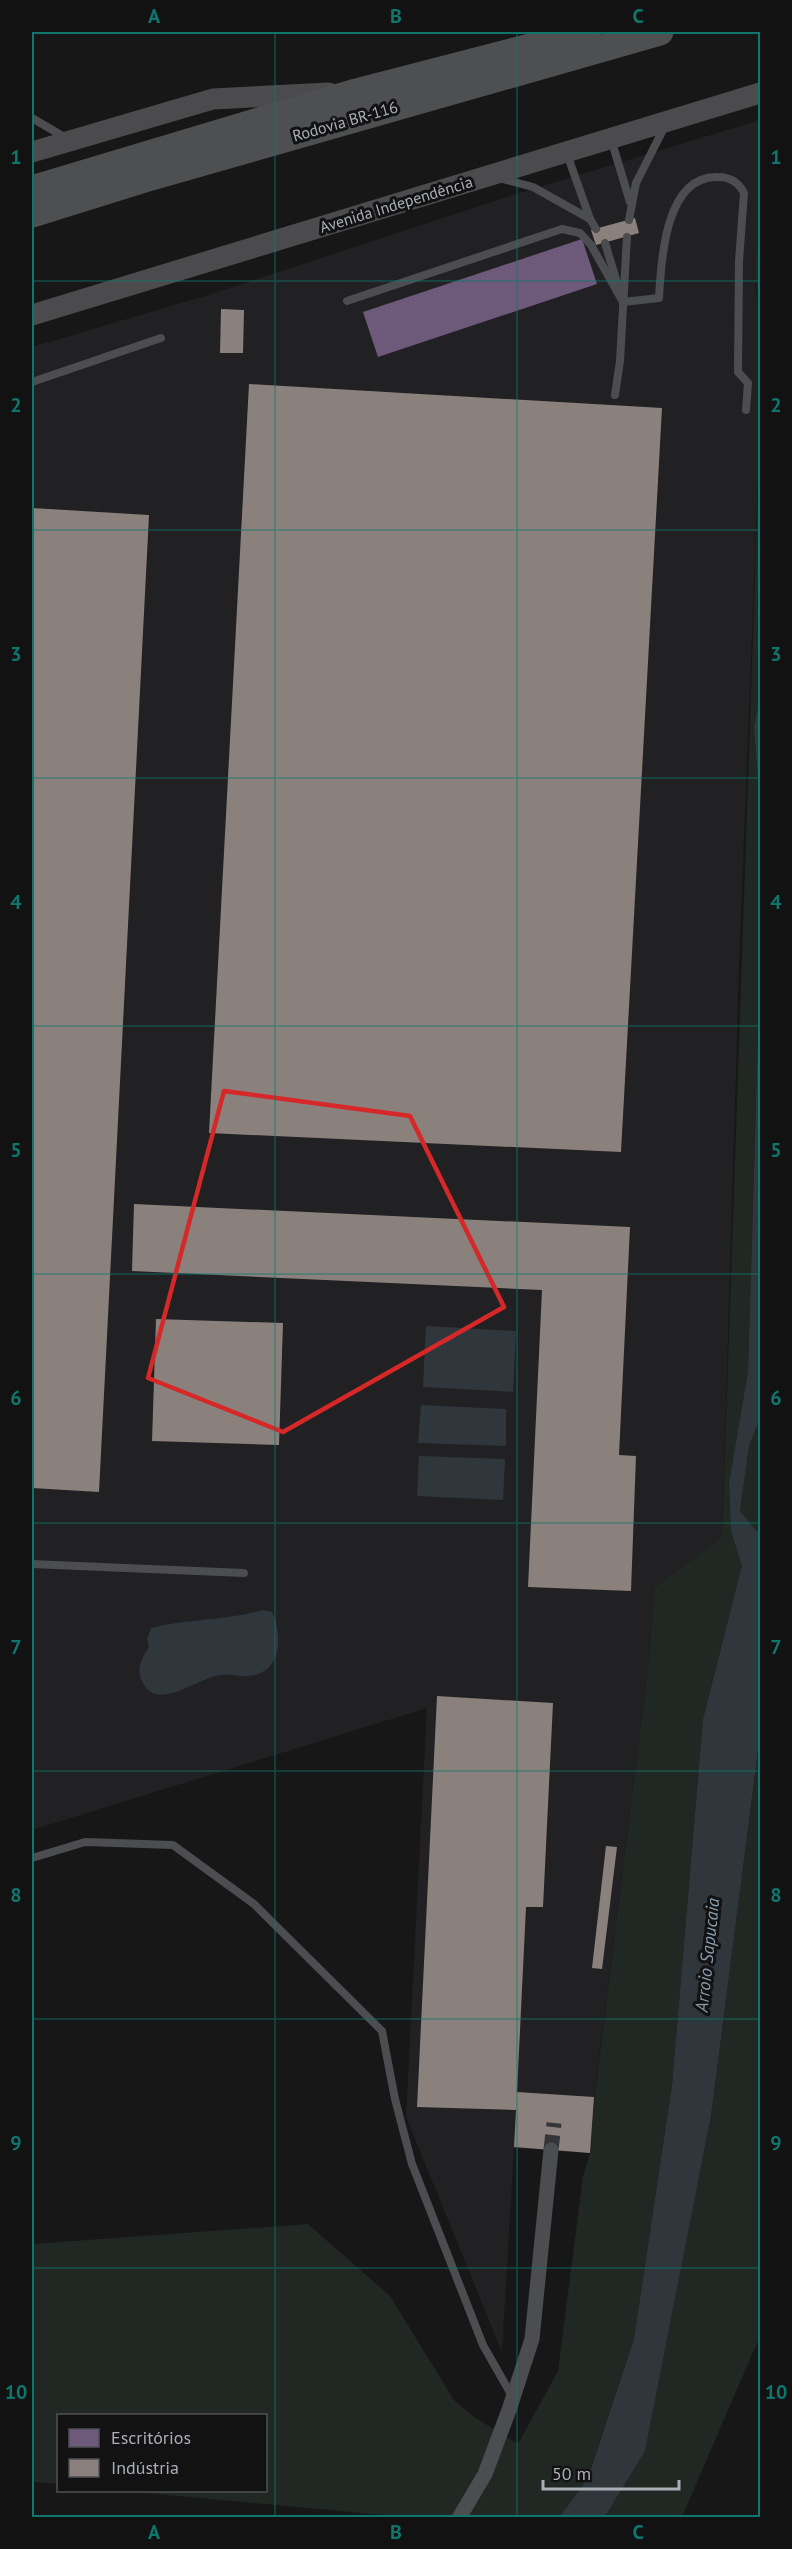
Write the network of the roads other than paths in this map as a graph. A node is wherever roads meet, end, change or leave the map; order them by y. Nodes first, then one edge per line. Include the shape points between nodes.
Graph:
1 (588, 32) edge
2 (660, 32) edge
3 (356, 92) junction
4 (759, 94) edge
5 (32, 118) edge
6 (668, 122) junction
7 (611, 139) junction
8 (70, 140) junction
9 (32, 152) edge
10 (566, 153) junction
11 (489, 176) junction
12 (32, 189) edge
13 (631, 204) junction
14 (32, 214) edge
15 (590, 219) junction
16 (629, 220) dead end
17 (596, 229) dead end
18 (627, 237) dead end
19 (605, 243) dead end
20 (347, 301) dead end
21 (623, 302) junction
22 (32, 315) edge
23 (161, 338) dead end
24 (32, 382) edge
25 (615, 395) dead end
26 (746, 410) dead end
27 (32, 1564) edge
28 (244, 1573) dead end
29 (32, 1858) edge
30 (551, 2150) tunnel mouth
31 (513, 2397) junction
32 (459, 2517) edge

1 - 3 highway, Rodovia BR-116
2 - 14 highway, Rodovia BR-116
3 - 8 main road, Rodovia BR-116 via 213,99
3 - 12 highway, Rodovia BR-116
4 - 6 main road, Avenida Independência
5 - 8 lane
6 - 7 main road, Avenida Independência
6 - 13 lane via 641,171
7 - 10 main road, Avenida Independência
7 - 13 lane
8 - 9 main road, Rodovia BR-116
10 - 11 main road, Avenida Independência
10 - 15 lane
11 - 15 lane via 532,187
11 - 22 main road, Avenida Independência
13 - 16 lane
15 - 17 lane
18 - 21 lane
19 - 21 lane
20 - 21 lane via 562,229 580,233 591,245
21 - 25 lane
21 - 26 lane via 659,298 661,256 674,208 685,190 711,177 741,186 744,193 738,372 748,383
23 - 24 lane
27 - 28 lane
29 - 31 lane via 85,1842 173,1845 254,1904 382,2031 412,2164 483,2345
30 - 31 street via 532,2339
31 - 32 street via 485,2474

